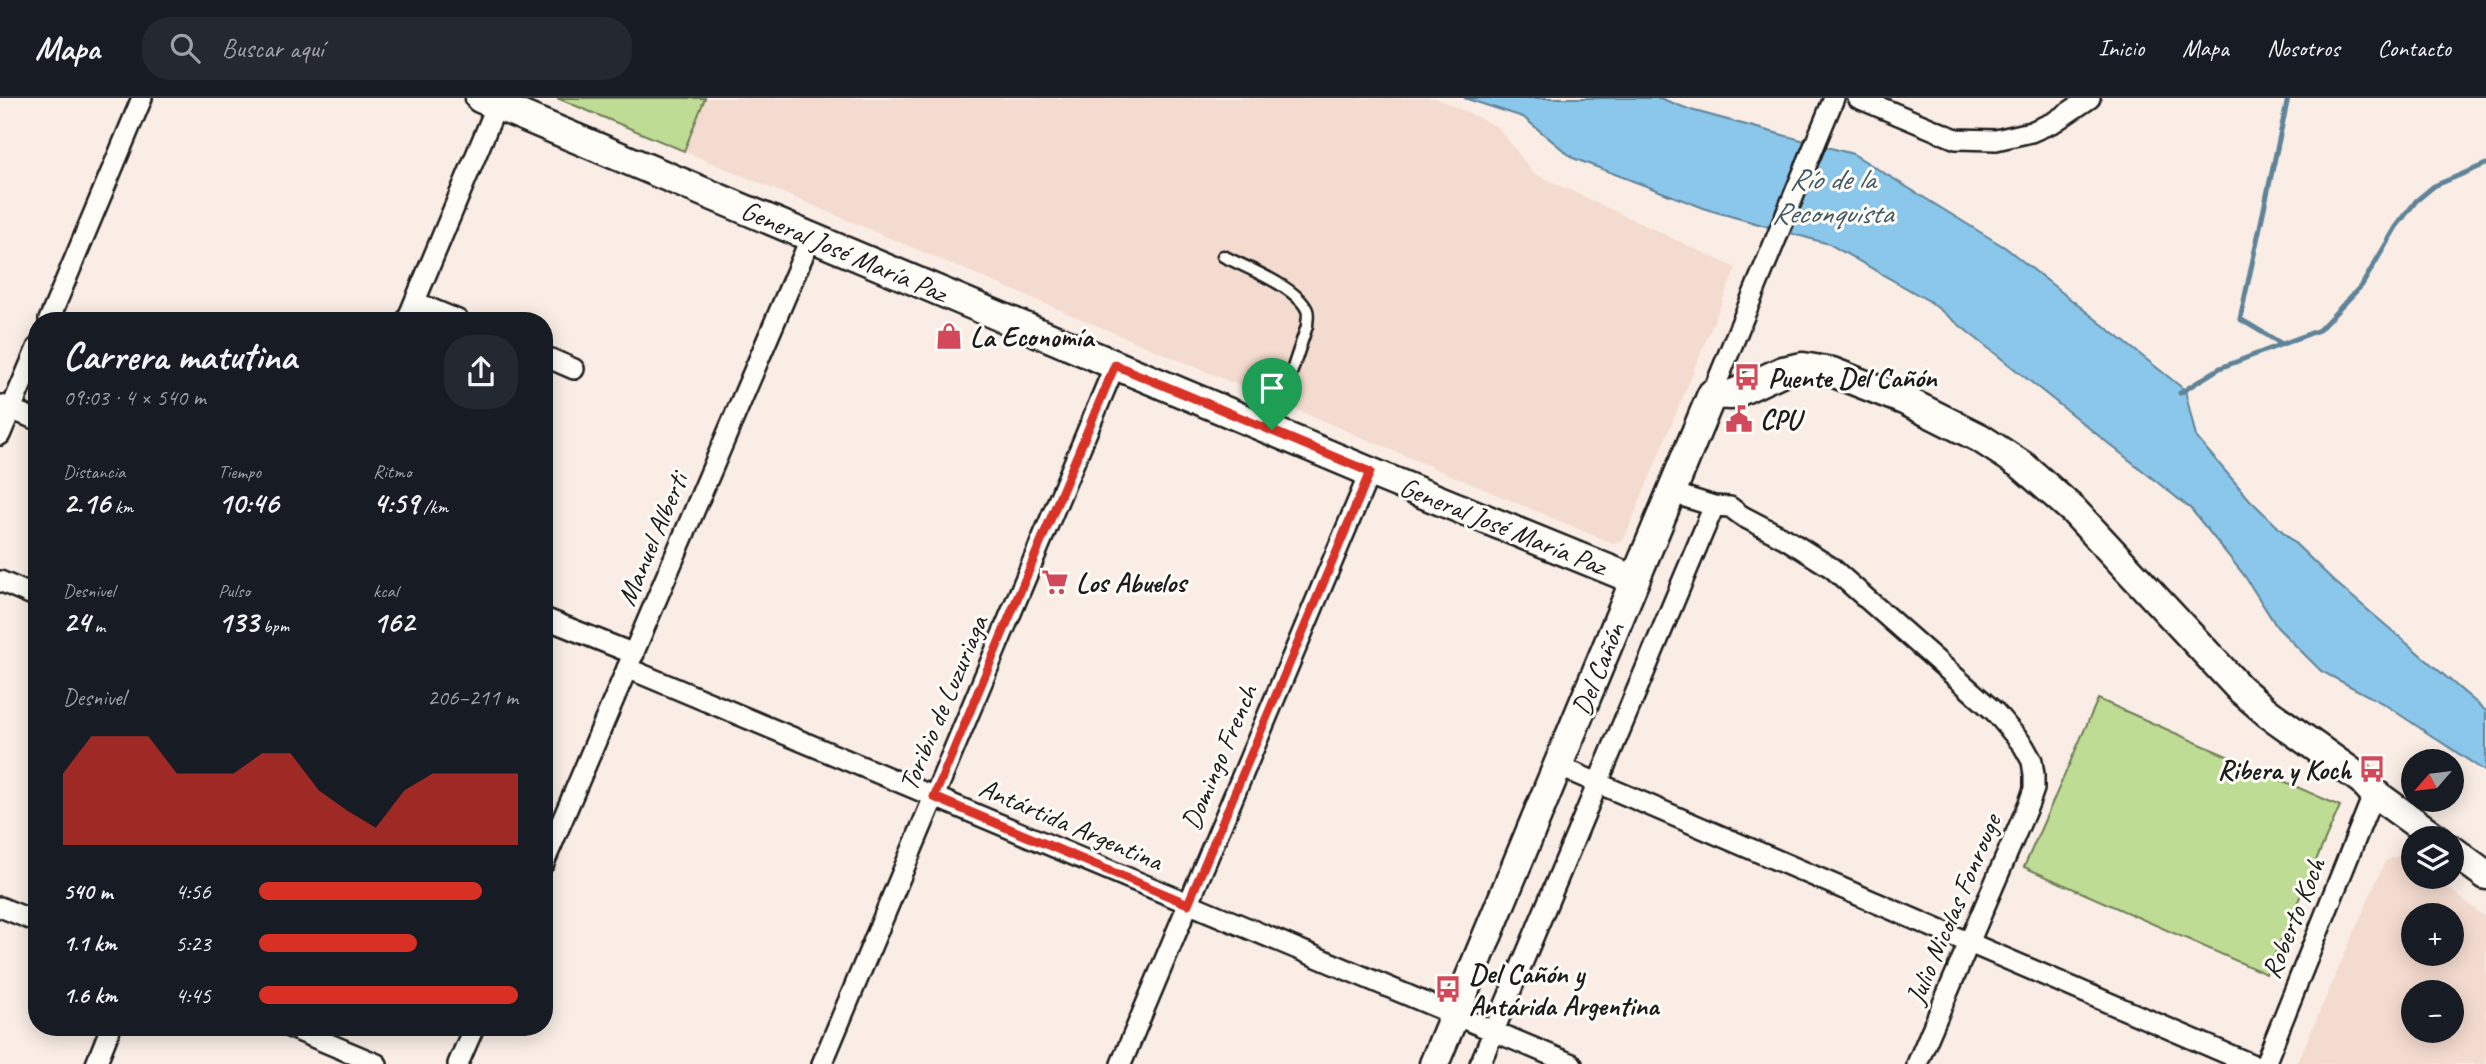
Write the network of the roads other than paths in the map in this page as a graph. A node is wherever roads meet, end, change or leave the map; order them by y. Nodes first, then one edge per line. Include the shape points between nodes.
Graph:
1 (142, 98) edge
2 (1834, 98) edge
3 (1858, 98) edge
4 (2090, 98) edge
5 (489, 102) edge
6 (811, 237) junction
7 (1223, 256) dead end
8 (411, 311) edge
9 (52, 312) edge
10 (553, 360) edge
11 (28, 365) edge
12 (1115, 365) junction
13 (574, 369) dead end
14 (1712, 394) junction
15 (5, 407) edge
16 (28, 416) edge
17 (1272, 430) junction
18 (0, 435) edge
19 (1370, 472) junction
20 (1672, 493) junction
21 (1714, 506) junction
22 (1635, 580) junction
23 (0, 581) edge
24 (28, 593) edge
25 (553, 622) edge
26 (631, 661) junction
27 (1558, 766) junction
28 (1598, 784) junction
29 (2374, 793) junction
30 (934, 797) junction
31 (2419, 826) edge
32 (553, 842) edge
33 (2464, 859) edge
34 (2486, 875) edge
35 (1188, 904) junction
36 (0, 907) edge
37 (28, 918) edge
38 (1970, 943) junction
39 (1454, 1015) junction
40 (1494, 1032) junction
41 (107, 1036) edge
42 (310, 1036) edge
43 (470, 1036) edge
44 (96, 1064) edge
45 (377, 1064) edge
46 (458, 1064) edge
47 (822, 1064) edge
48 (1121, 1064) edge
49 (1434, 1064) edge
50 (1480, 1064) edge
51 (1572, 1064) edge
52 (1917, 1064) edge
53 (2251, 1064) edge
54 (2265, 1064) edge

1 - 9 street
2 - 14 street, Del Cañón
3 - 4 street via 1956,139 1996,140 2054,122
5 - 6 street, General José María Paz
5 - 8 street
6 - 12 street, General José María Paz
6 - 26 street, Manuel Alberti
7 - 17 lane via 1268,278 1297,297 1308,311
10 - 13 street
11 - 15 street
12 - 17 street, General José María Paz
12 - 30 street, Toribio de Luzuriaga
14 - 20 street, Del Cañón
14 - 29 street via 1731,395 1783,371 1803,367 1832,372 1904,400 1980,438 2023,466 2073,510 2239,688
15 - 16 street
15 - 18 street
17 - 19 street, General José María Paz
19 - 22 street, General José María Paz
19 - 35 street, Domingo French
20 - 21 street
20 - 22 street, Del Cañón
21 - 28 street, Del Cañón
21 - 38 street, Julio Nicolas Fonrouge via 1730,507 1832,568 1994,712 2023,745 2032,761 2034,789
22 - 27 street, Del Cañón
23 - 24 street
25 - 26 street, Antártida Argentina
26 - 30 street, Antártida Argentina
26 - 32 street, Manuel Alberti
27 - 28 street
27 - 39 street, Del Cañón
28 - 38 street
28 - 40 street, Del Cañón
29 - 31 street
29 - 54 street, Roberto Koch
30 - 35 street, Antártida Argentina
30 - 47 street, Toribio de Luzuriaga
33 - 34 street
35 - 39 street, Antártida Argentina
35 - 48 street, Domingo French
36 - 37 street
38 - 52 street, Julio Nicolas Fonrouge
38 - 53 street
39 - 40 street, Antártida Argentina
39 - 49 street, Del Cañón
40 - 50 street, Del Cañón
40 - 51 street, Antártida Argentina
41 - 44 street
42 - 45 street
43 - 46 street

